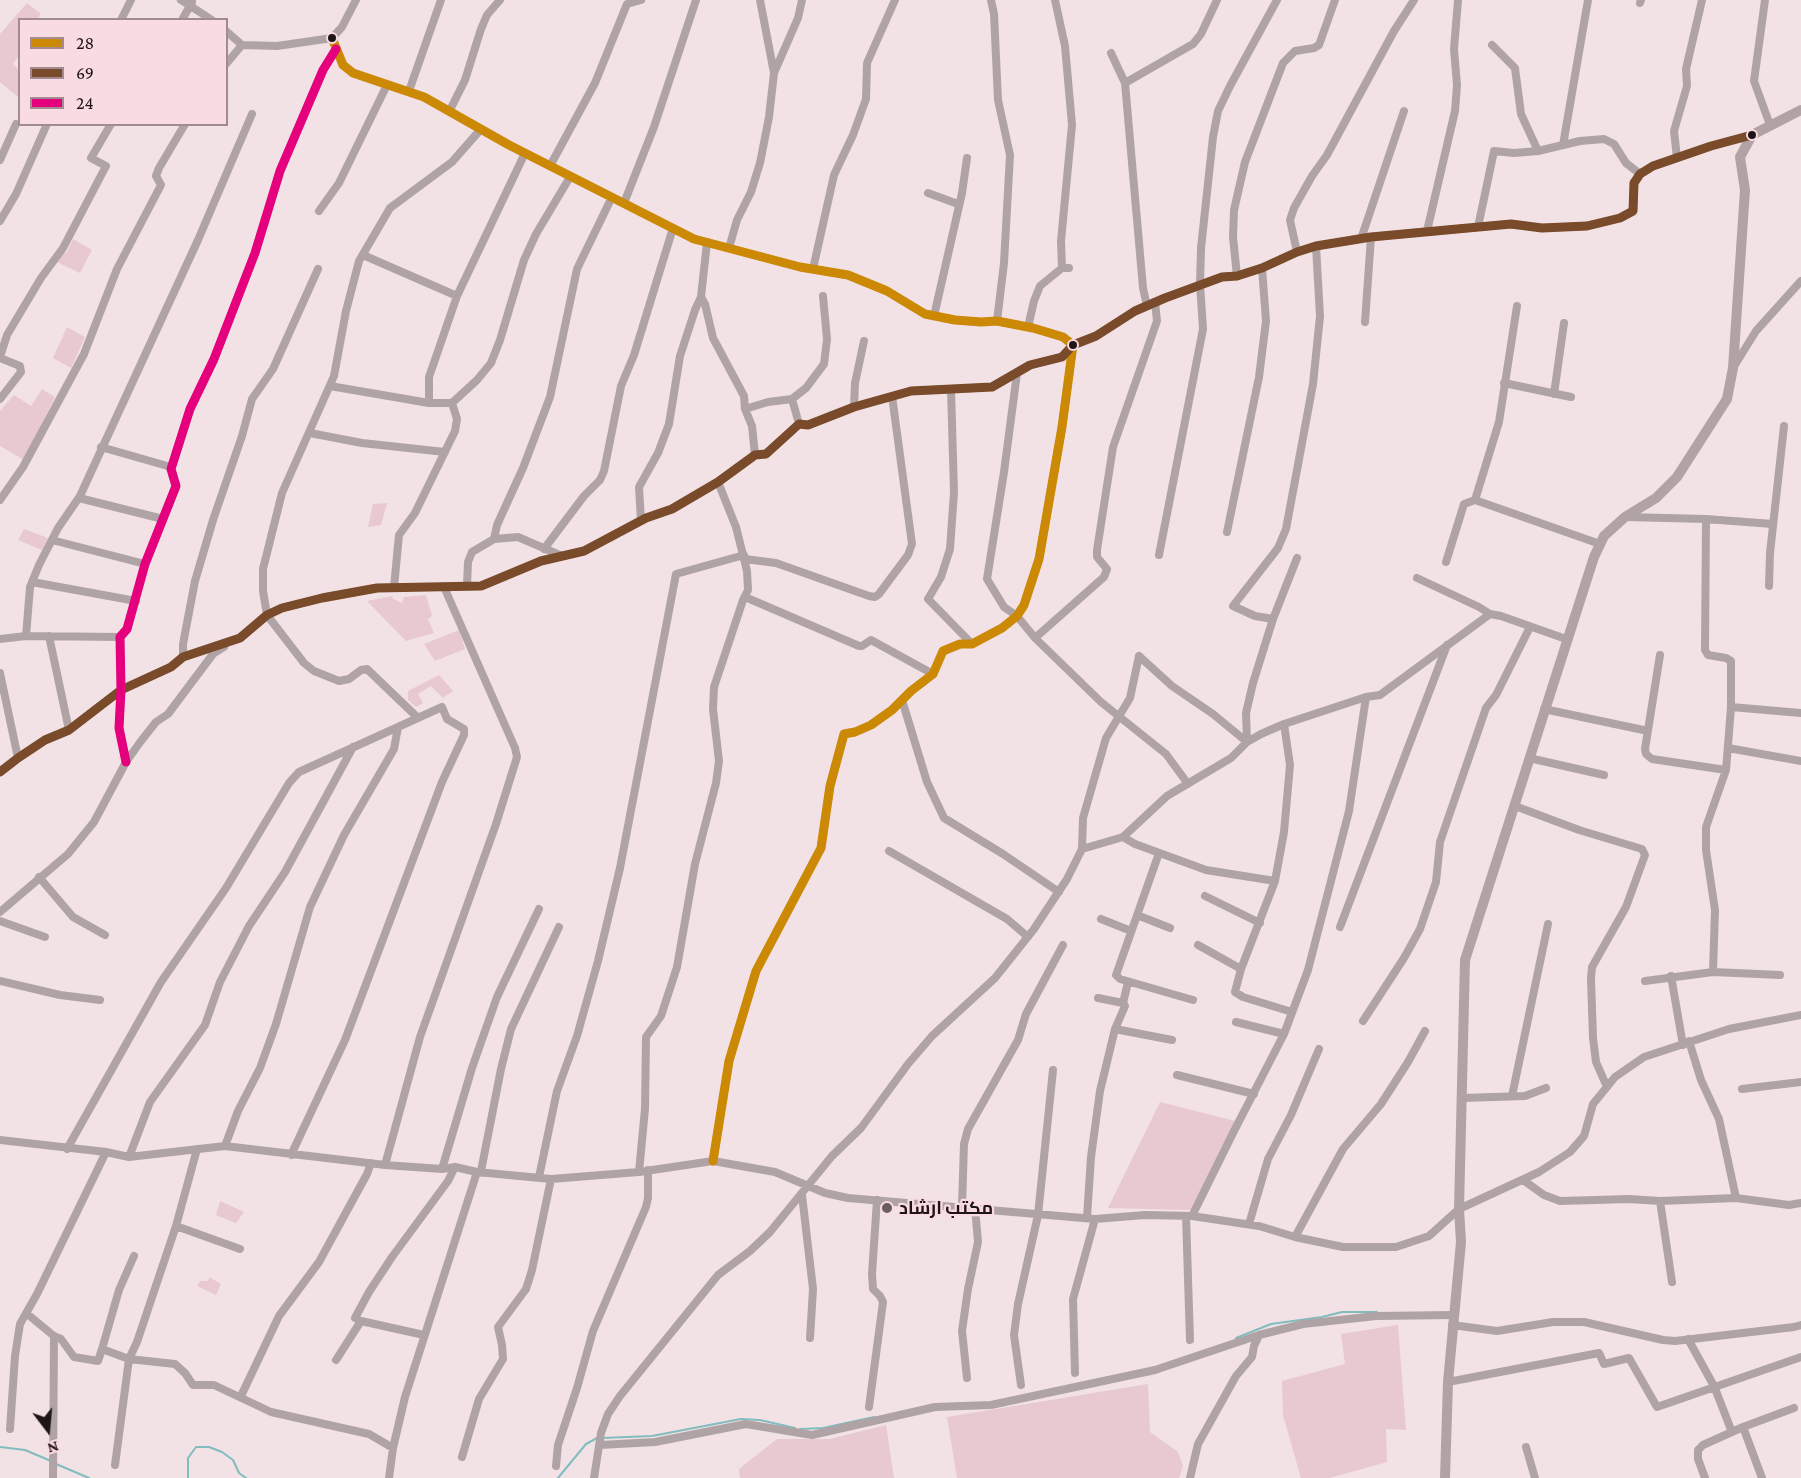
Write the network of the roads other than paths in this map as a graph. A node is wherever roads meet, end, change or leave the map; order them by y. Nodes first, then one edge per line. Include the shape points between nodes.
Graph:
1 (131, 0) edge
2 (181, 0) edge
3 (356, 0) edge
4 (441, 0) edge
5 (500, 0) edge
6 (641, 0) edge
7 (696, 0) edge
8 (760, 0) edge
9 (802, 0) edge
10 (895, 0) edge
11 (991, 0) edge
12 (1055, 0) edge
13 (1217, 0) edge
14 (1277, 0) edge
15 (1335, 0) edge
16 (1414, 0) edge
17 (1458, 0) edge
18 (1588, 0) edge
19 (1702, 0) edge
20 (1765, 0) edge
21 (192, 3) edge
22 (122, 18) edge
23 (183, 18) edge
24 (210, 18) edge
25 (228, 32) edge
26 (332, 38) junction
27 (242, 45) junction
28 (1492, 45) dead end
29 (336, 49) junction
30 (1111, 53) dead end
31 (228, 62) edge
32 (774, 73) junction
33 (1125, 83) junction
34 (387, 85) junction
35 (409, 91) junction
36 (450, 110) junction
37 (1801, 110) edge
38 (1404, 111) dead end
39 (252, 114) dead end
40 (16, 124) dead end
41 (1770, 125) junction
42 (46, 126) edge
43 (110, 126) edge
44 (184, 126) edge
45 (481, 129) junction
46 (1752, 135) junction
47 (1563, 145) junction
48 (1538, 151) junction
49 (525, 153) junction
50 (967, 158) dead end
51 (1677, 158) junction
52 (0, 160) edge
53 (550, 166) junction
54 (1640, 174) junction
55 (570, 177) junction
56 (928, 193) dead end
57 (612, 197) junction
58 (624, 202) junction
59 (958, 204) junction
60 (319, 211) dead end
61 (0, 221) edge
62 (1478, 227) junction
63 (672, 228) junction
64 (1427, 231) junction
65 (1371, 237) junction
66 (1361, 239) junction
67 (707, 242) junction
68 (1316, 246) junction
69 (729, 248) junction
70 (1297, 252) junction
71 (363, 255) junction
72 (1262, 268) junction
73 (318, 269) dead end
74 (813, 269) junction
75 (1237, 276) junction
76 (1801, 281) edge
77 (1200, 284) junction
78 (457, 296) junction
79 (823, 296) dead end
80 (701, 297) junction
81 (1151, 304) junction
82 (1517, 306) dead end
83 (934, 316) junction
84 (997, 321) junction
85 (1365, 322) dead end
86 (1563, 323) dead end
87 (1028, 327) junction
88 (864, 341) dead end
89 (1073, 345) junction
90 (0, 358) edge
91 (1733, 369) junction
92 (1017, 373) junction
93 (1504, 382) junction
94 (330, 386) junction
95 (951, 389) junction
96 (1554, 394) junction
97 (892, 396) junction
98 (1571, 397) dead end
99 (0, 399) edge
100 (792, 399) junction
101 (429, 403) junction
102 (452, 403) junction
103 (854, 406) junction
104 (745, 409) junction
105 (799, 424) junction
106 (1784, 426) dead end
107 (310, 433) junction
108 (101, 447) junction
109 (445, 452) junction
110 (754, 455) junction
111 (171, 467) junction
112 (718, 482) junction
113 (79, 498) junction
114 (0, 500) edge
115 (1475, 500) junction
116 (1625, 517) junction
117 (163, 519) junction
118 (1706, 519) junction
119 (641, 521) junction
120 (1773, 524) junction
121 (1227, 532) dead end
122 (494, 538) junction
123 (52, 540) junction
124 (1600, 544) junction
125 (544, 549) junction
126 (1159, 555) dead end
127 (562, 556) junction
128 (744, 557) junction
129 (1297, 558) dead end
130 (1446, 562) dead end
131 (145, 564) junction
132 (1417, 578) dead end
133 (32, 582) junction
134 (467, 586) junction
135 (1769, 586) dead end
136 (394, 587) junction
137 (444, 587) junction
138 (745, 597) junction
139 (136, 601) junction
140 (1490, 614) junction
141 (267, 615) junction
142 (1017, 616) junction
143 (1273, 619) junction
144 (1530, 627) junction
145 (26, 636) junction
146 (49, 636) junction
147 (120, 637) junction
148 (240, 638) junction
149 (1035, 638) junction
150 (0, 639) edge
151 (1566, 639) junction
152 (972, 644) junction
153 (1447, 645) junction
154 (1660, 655) dead end
155 (183, 657) junction
156 (0, 673) edge
157 (933, 674) junction
158 (121, 690) junction
159 (1366, 698) junction
160 (902, 700) junction
161 (1731, 707) junction
162 (1544, 709) junction
163 (1801, 713) edge
164 (417, 717) junction
165 (1120, 717) junction
166 (1284, 724) junction
167 (398, 727) junction
168 (69, 730) junction
169 (1648, 731) junction
170 (1247, 742) junction
171 (353, 747) junction
172 (1728, 748) junction
173 (18, 758) junction
174 (1529, 758) junction
175 (1801, 761) edge
176 (126, 762) junction
177 (1726, 770) junction
178 (0, 772) edge
179 (1604, 775) dead end
180 (1188, 784) junction
181 (1515, 806) junction
182 (1123, 837) junction
183 (1082, 849) junction
184 (888, 851) dead end
185 (1159, 853) junction
186 (39, 878) junction
187 (1275, 881) junction
188 (1059, 892) junction
189 (1205, 896) dead end
190 (539, 909) dead end
191 (0, 912) edge
192 (1137, 915) junction
193 (1101, 919) dead end
194 (0, 921) edge
195 (1260, 923) junction
196 (1548, 924) dead end
197 (559, 927) dead end
198 (1340, 927) dead end
199 (1170, 928) dead end
200 (1131, 931) junction
201 (105, 935) dead end
202 (45, 937) dead end
203 (1028, 937) junction
204 (1063, 945) dead end
205 (1198, 945) dead end
206 (1241, 969) junction
207 (1713, 972) junction
208 (1780, 975) dead end
209 (1671, 976) junction
210 (0, 981) edge
211 (1645, 981) dead end
212 (1128, 982) junction
213 (1098, 998) dead end
214 (100, 999) dead end
215 (1193, 1000) dead end
216 (1123, 1004) junction
217 (1292, 1012) junction
218 (1801, 1016) edge
219 (1236, 1022) dead end
220 (1362, 1022) dead end
221 (1115, 1029) junction
222 (1425, 1031) dead end
223 (1284, 1034) junction
224 (1172, 1040) dead end
225 (1686, 1043) junction
226 (1319, 1049) dead end
227 (1053, 1070) dead end
228 (1177, 1075) dead end
229 (1801, 1082) edge
230 (1607, 1087) junction
231 (1546, 1088) dead end
232 (1742, 1089) dead end
233 (1254, 1094) junction
234 (1512, 1096) junction
235 (1462, 1098) junction
236 (0, 1140) edge
237 (225, 1146) junction
238 (67, 1149) junction
239 (196, 1149) junction
240 (106, 1152) junction
241 (291, 1155) junction
242 (129, 1157) junction
243 (713, 1161) junction
244 (371, 1163) junction
245 (385, 1165) junction
246 (455, 1167) junction
247 (442, 1169) junction
248 (644, 1171) junction
249 (479, 1172) junction
250 (539, 1177) junction
251 (551, 1179) junction
252 (1523, 1180) junction
253 (808, 1187) junction
254 (802, 1195) junction
255 (1736, 1198) junction
256 (877, 1200) junction
257 (1660, 1202) junction
258 (1801, 1203) edge
259 (962, 1207) junction
260 (975, 1208) junction
261 (1459, 1209) junction
262 (1038, 1215) junction
263 (1189, 1216) junction
264 (1091, 1218) junction
265 (1249, 1224) junction
266 (176, 1226) junction
267 (1295, 1237) junction
268 (240, 1249) dead end
269 (134, 1256) dead end
270 (1672, 1282) dead end
271 (26, 1313) junction
272 (1453, 1320) junction
273 (361, 1322) junction
274 (1801, 1325) edge
275 (423, 1335) junction
276 (1259, 1335) junction
277 (54, 1336) junction
278 (810, 1338) dead end
279 (1688, 1339) junction
280 (1191, 1340) dead end
281 (102, 1349) junction
282 (1801, 1357) edge
283 (129, 1359) junction
284 (336, 1360) dead end
285 (1075, 1373) dead end
286 (967, 1378) dead end
287 (1448, 1382) junction
288 (1021, 1385) dead end
289 (1714, 1386) junction
290 (241, 1396) junction
291 (868, 1407) dead end
292 (1794, 1408) dead end
293 (1743, 1427) junction
294 (10, 1429) dead end
295 (1732, 1432) junction
296 (600, 1440) junction
297 (1526, 1447) dead end
298 (393, 1448) junction
299 (462, 1457) dead end
300 (115, 1465) dead end
301 (556, 1466) dead end
302 (53, 1473) edge
303 (389, 1478) edge
304 (594, 1478) edge
305 (1190, 1478) edge
306 (1445, 1478) edge
307 (1535, 1478) edge
308 (1706, 1478) edge
309 (1762, 1478) edge

1 - 22 street
2 - 21 street
3 - 26 street
4 - 35 street
5 - 36 street via 487,15 465,80
6 - 53 street via 627,4 595,83
7 - 58 street via 654,127
8 - 32 street
9 - 32 street
10 - 74 street via 867,63 866,99 834,176
11 - 84 street via 998,100 1011,155
12 - 87 street via 1065,46 1072,125 1061,241 1065,268 1040,286
13 - 33 street via 1193,44
14 - 77 street via 1218,111
15 - 75 street via 1319,45 1295,51 1283,63 1245,162 1234,210
16 - 70 street via 1294,208 1290,220
17 - 64 street via 1455,111
18 - 47 street
19 - 51 street via 1686,69 1687,86 1674,131
20 - 41 street via 1754,81
21 - 23 street
21 - 24 street
25 - 27 street
26 - 27 street via 277,46
26 - 29 street
27 - 31 street
28 - 48 street via 1515,68 1521,114
29 - 34 street via 353,73
29 - 111 street via 323,70 280,171 255,253 190,409
30 - 33 street
32 - 69 street via 760,163
33 - 81 street via 1143,288
34 - 35 street
34 - 60 street via 339,183
35 - 36 street
36 - 45 street
37 - 41 street
38 - 66 street
39 - 108 street
40 - 52 street
41 - 46 street
42 - 61 street
43 - 90 street via 91,158 106,166 63,248 8,335
44 - 114 street via 159,168 156,176 161,185 117,269 84,354 23,467
45 - 49 street
45 - 71 street via 453,162 390,208
46 - 51 street
46 - 91 street via 1740,158 1745,190
47 - 48 street
47 - 54 street via 1604,139 1614,144 1626,163
48 - 62 street via 1494,151
49 - 53 street
49 - 78 street
50 - 59 street
51 - 54 street
53 - 55 street
54 - 62 street via 1634,183 1633,211 1620,218 1587,226
55 - 57 street
55 - 102 street via 524,260 491,363
56 - 59 street
57 - 58 street
57 - 122 street via 577,268 550,397
58 - 63 street
59 - 83 street
62 - 64 street
63 - 67 street
63 - 125 street via 621,386 604,471
64 - 65 street
65 - 66 street
65 - 85 street
66 - 68 street
67 - 69 street
67 - 80 street
68 - 70 street
68 - 143 street via 1320,316 1313,384 1286,529 1278,548 1233,606
69 - 74 street
70 - 72 street
71 - 78 street
71 - 94 street
72 - 75 street
72 - 121 street via 1266,321 1259,377
73 - 155 street via 273,369 252,399 195,581
74 - 83 street via 848,275
75 - 77 street
76 - 91 street via 1756,331
77 - 81 street
77 - 126 street via 1203,329
78 - 101 street via 429,377
79 - 100 street via 827,339 824,364
80 - 104 street via 713,338 744,396
80 - 119 street via 680,356 669,424 639,487
81 - 89 street
81 - 149 street via 1157,321 1113,447 1097,550 1097,557 1107,569 1104,577
82 - 93 street
83 - 84 street
84 - 87 street
86 - 96 street
87 - 89 street via 1063,337
88 - 103 street
89 - 92 street via 1062,357 1030,365
89 - 142 street via 1039,559
90 - 99 street via 20,366 21,372
91 - 116 street via 1727,399 1677,477 1656,498
92 - 95 street via 992,387
92 - 142 street via 987,579 1004,606
93 - 96 street
93 - 115 street via 1499,422
94 - 101 street
94 - 107 street
95 - 97 street
95 - 152 street via 954,492 950,549 941,577 928,599
96 - 98 street
97 - 103 street
97 - 128 street via 912,544 879,594 869,596 776,563
100 - 104 street
100 - 105 street
101 - 102 street
102 - 109 street via 457,419
103 - 105 street via 808,425
104 - 110 street via 752,426
105 - 110 street via 766,454
106 - 120 street
107 - 109 street
107 - 141 street via 282,493 263,569
108 - 111 street
108 - 113 street
109 - 136 street via 415,513 399,535
110 - 112 street
111 - 117 street via 176,486
112 - 119 street via 672,509
112 - 128 street
113 - 117 street
113 - 123 street
115 - 124 street
115 - 130 street via 1464,504
116 - 118 street
116 - 124 street
117 - 131 street
118 - 120 street
118 - 161 street via 1705,650 1708,655 1731,661
119 - 127 street via 584,551
120 - 135 street
122 - 125 street via 518,537
122 - 134 street via 472,552
123 - 131 street
123 - 133 street
124 - 151 street
125 - 127 street
127 - 134 street via 481,586
128 - 138 street via 749,585
128 - 250 street via 676,574 598,962 557,1090
129 - 143 street
131 - 139 street
132 - 140 street
133 - 139 street
133 - 145 street
134 - 137 street
136 - 137 street
136 - 141 street via 322,598
137 - 245 street via 517,758 420,1037
138 - 157 street via 860,646 875,641
138 - 248 street via 714,687 717,772 695,864 677,967 661,1016 646,1037
139 - 147 street via 128,629
140 - 144 street
140 - 153 street
141 - 148 street
141 - 164 street via 314,671 339,681 367,669
142 - 149 street
142 - 152 street
143 - 170 street via 1248,703
144 - 151 street
144 - 220 street via 1486,708 1440,842 1436,882 1420,929
145 - 146 street
145 - 150 street
146 - 147 street
146 - 168 street
147 - 158 street
148 - 155 street
148 - 176 street via 213,654
149 - 165 street
151 - 162 street
152 - 157 street via 943,651
153 - 159 street via 1380,695
153 - 198 street
154 - 169 street
155 - 158 street via 171,667
156 - 173 street
157 - 160 street
158 - 168 street
158 - 176 street via 119,728
159 - 166 street
159 - 217 street via 1349,811 1308,970
160 - 188 street via 927,782 944,818
160 - 243 street via 871,725 844,734 830,786 821,848 756,971 729,1061
161 - 163 street
161 - 172 street
162 - 169 street
162 - 174 street
164 - 167 street
164 - 241 street via 442,707 447,719 464,729 464,735 442,782 345,1040
165 - 170 street via 1130,698 1139,656
165 - 180 street via 1166,754
165 - 183 street via 1106,738 1083,818
166 - 170 street
166 - 187 street via 1290,765
167 - 171 street
167 - 237 street via 394,749 344,835 310,907 276,1024
168 - 173 street
169 - 177 street via 1645,749 1652,759
170 - 180 street via 1232,758
171 - 238 street via 299,772 289,783 226,888 160,982
171 - 242 street via 285,872 244,936 220,982 205,1025 150,1102
172 - 175 street
172 - 177 street
173 - 178 street
174 - 179 street
174 - 181 street
176 - 186 street via 94,822 68,854
177 - 207 street via 1706,827 1715,910
180 - 182 street via 1167,796
181 - 230 street via 1642,849 1645,855 1626,907 1592,967 1596,1062
181 - 235 street via 1466,960
182 - 183 street
182 - 185 street
183 - 188 street
184 - 203 street via 986,906
185 - 187 street via 1206,870
185 - 192 street
186 - 191 street
186 - 201 street via 73,917
187 - 195 street
188 - 203 street
189 - 195 street
190 - 247 street via 497,997
192 - 199 street
192 - 200 street
193 - 200 street
194 - 202 street
195 - 206 street
196 - 234 street
197 - 249 street via 511,1029
200 - 212 street via 1116,975
203 - 253 street via 995,978 932,1036 861,1128
204 - 259 street via 1026,1014 1013,1049 968,1129
205 - 206 street
206 - 217 street via 1235,992
207 - 208 street
207 - 209 street
209 - 211 street
209 - 225 street
210 - 214 street via 60,995
212 - 215 street
212 - 216 street
213 - 216 street
216 - 221 street
217 - 223 street
218 - 225 street via 1729,1029
219 - 223 street
221 - 224 street
221 - 264 street via 1100,1091 1091,1157
222 - 267 street via 1381,1104 1343,1149
223 - 233 street
225 - 230 street via 1644,1057
225 - 255 street via 1719,1119
226 - 265 street via 1268,1159
227 - 262 street
228 - 233 street
229 - 232 street
230 - 252 street via 1593,1104 1584,1136 1570,1152
231 - 234 street
233 - 263 street
234 - 235 street
235 - 261 street
236 - 238 street
237 - 239 street
237 - 241 street
238 - 240 street
239 - 242 street
239 - 266 street
240 - 242 street
240 - 271 street
241 - 244 street
243 - 248 street
243 - 253 street via 775,1172
244 - 245 street
244 - 290 street via 319,1262 279,1316
245 - 247 street
246 - 247 street
246 - 249 street
246 - 273 street via 369,1292 355,1318
248 - 251 street
248 - 301 street via 648,1197 593,1330 558,1445
249 - 250 street
249 - 275 street
250 - 251 street
251 - 299 street via 526,1289 501,1320 498,1328 502,1359 479,1399
252 - 257 street via 1560,1201
252 - 261 street
253 - 254 street
253 - 256 street via 848,1198
254 - 278 street via 813,1289
254 - 296 street via 750,1251 717,1275 620,1396 608,1414
255 - 257 street
255 - 258 street
256 - 259 street
256 - 291 street via 872,1274 873,1289 883,1302
257 - 270 street
259 - 260 street
260 - 262 street
260 - 286 street via 978,1242 962,1331
261 - 267 street via 1429,1236 1396,1248 1343,1247
261 - 272 street via 1461,1242
262 - 264 street
262 - 288 street via 1014,1335
263 - 264 street
263 - 265 street
263 - 280 street
264 - 285 street via 1073,1299
265 - 267 street
266 - 268 street
266 - 283 street
269 - 281 street via 119,1290
271 - 277 street
271 - 294 street via 20,1324 15,1356
272 - 276 street via 1376,1316 1303,1324
272 - 279 street via 1497,1331 1553,1322 1584,1322 1663,1340
272 - 287 street
273 - 275 street
273 - 284 street
274 - 279 street
275 - 298 street
276 - 296 street via 1155,1370 991,1405 934,1407 812,1435 746,1424 655,1442
276 - 305 street via 1252,1357 1236,1376 1198,1444
277 - 281 street via 74,1357 98,1361
277 - 302 street
279 - 289 street
281 - 283 street
282 - 289 street
283 - 290 street via 175,1364 193,1385 214,1385
283 - 300 street
287 - 289 street via 1599,1353 1604,1364 1629,1359 1657,1407
287 - 306 street
289 - 295 street
290 - 298 street via 271,1412 369,1434
292 - 293 street
293 - 295 street
293 - 309 street
295 - 308 street via 1698,1450
296 - 304 street
297 - 307 street
298 - 303 street

